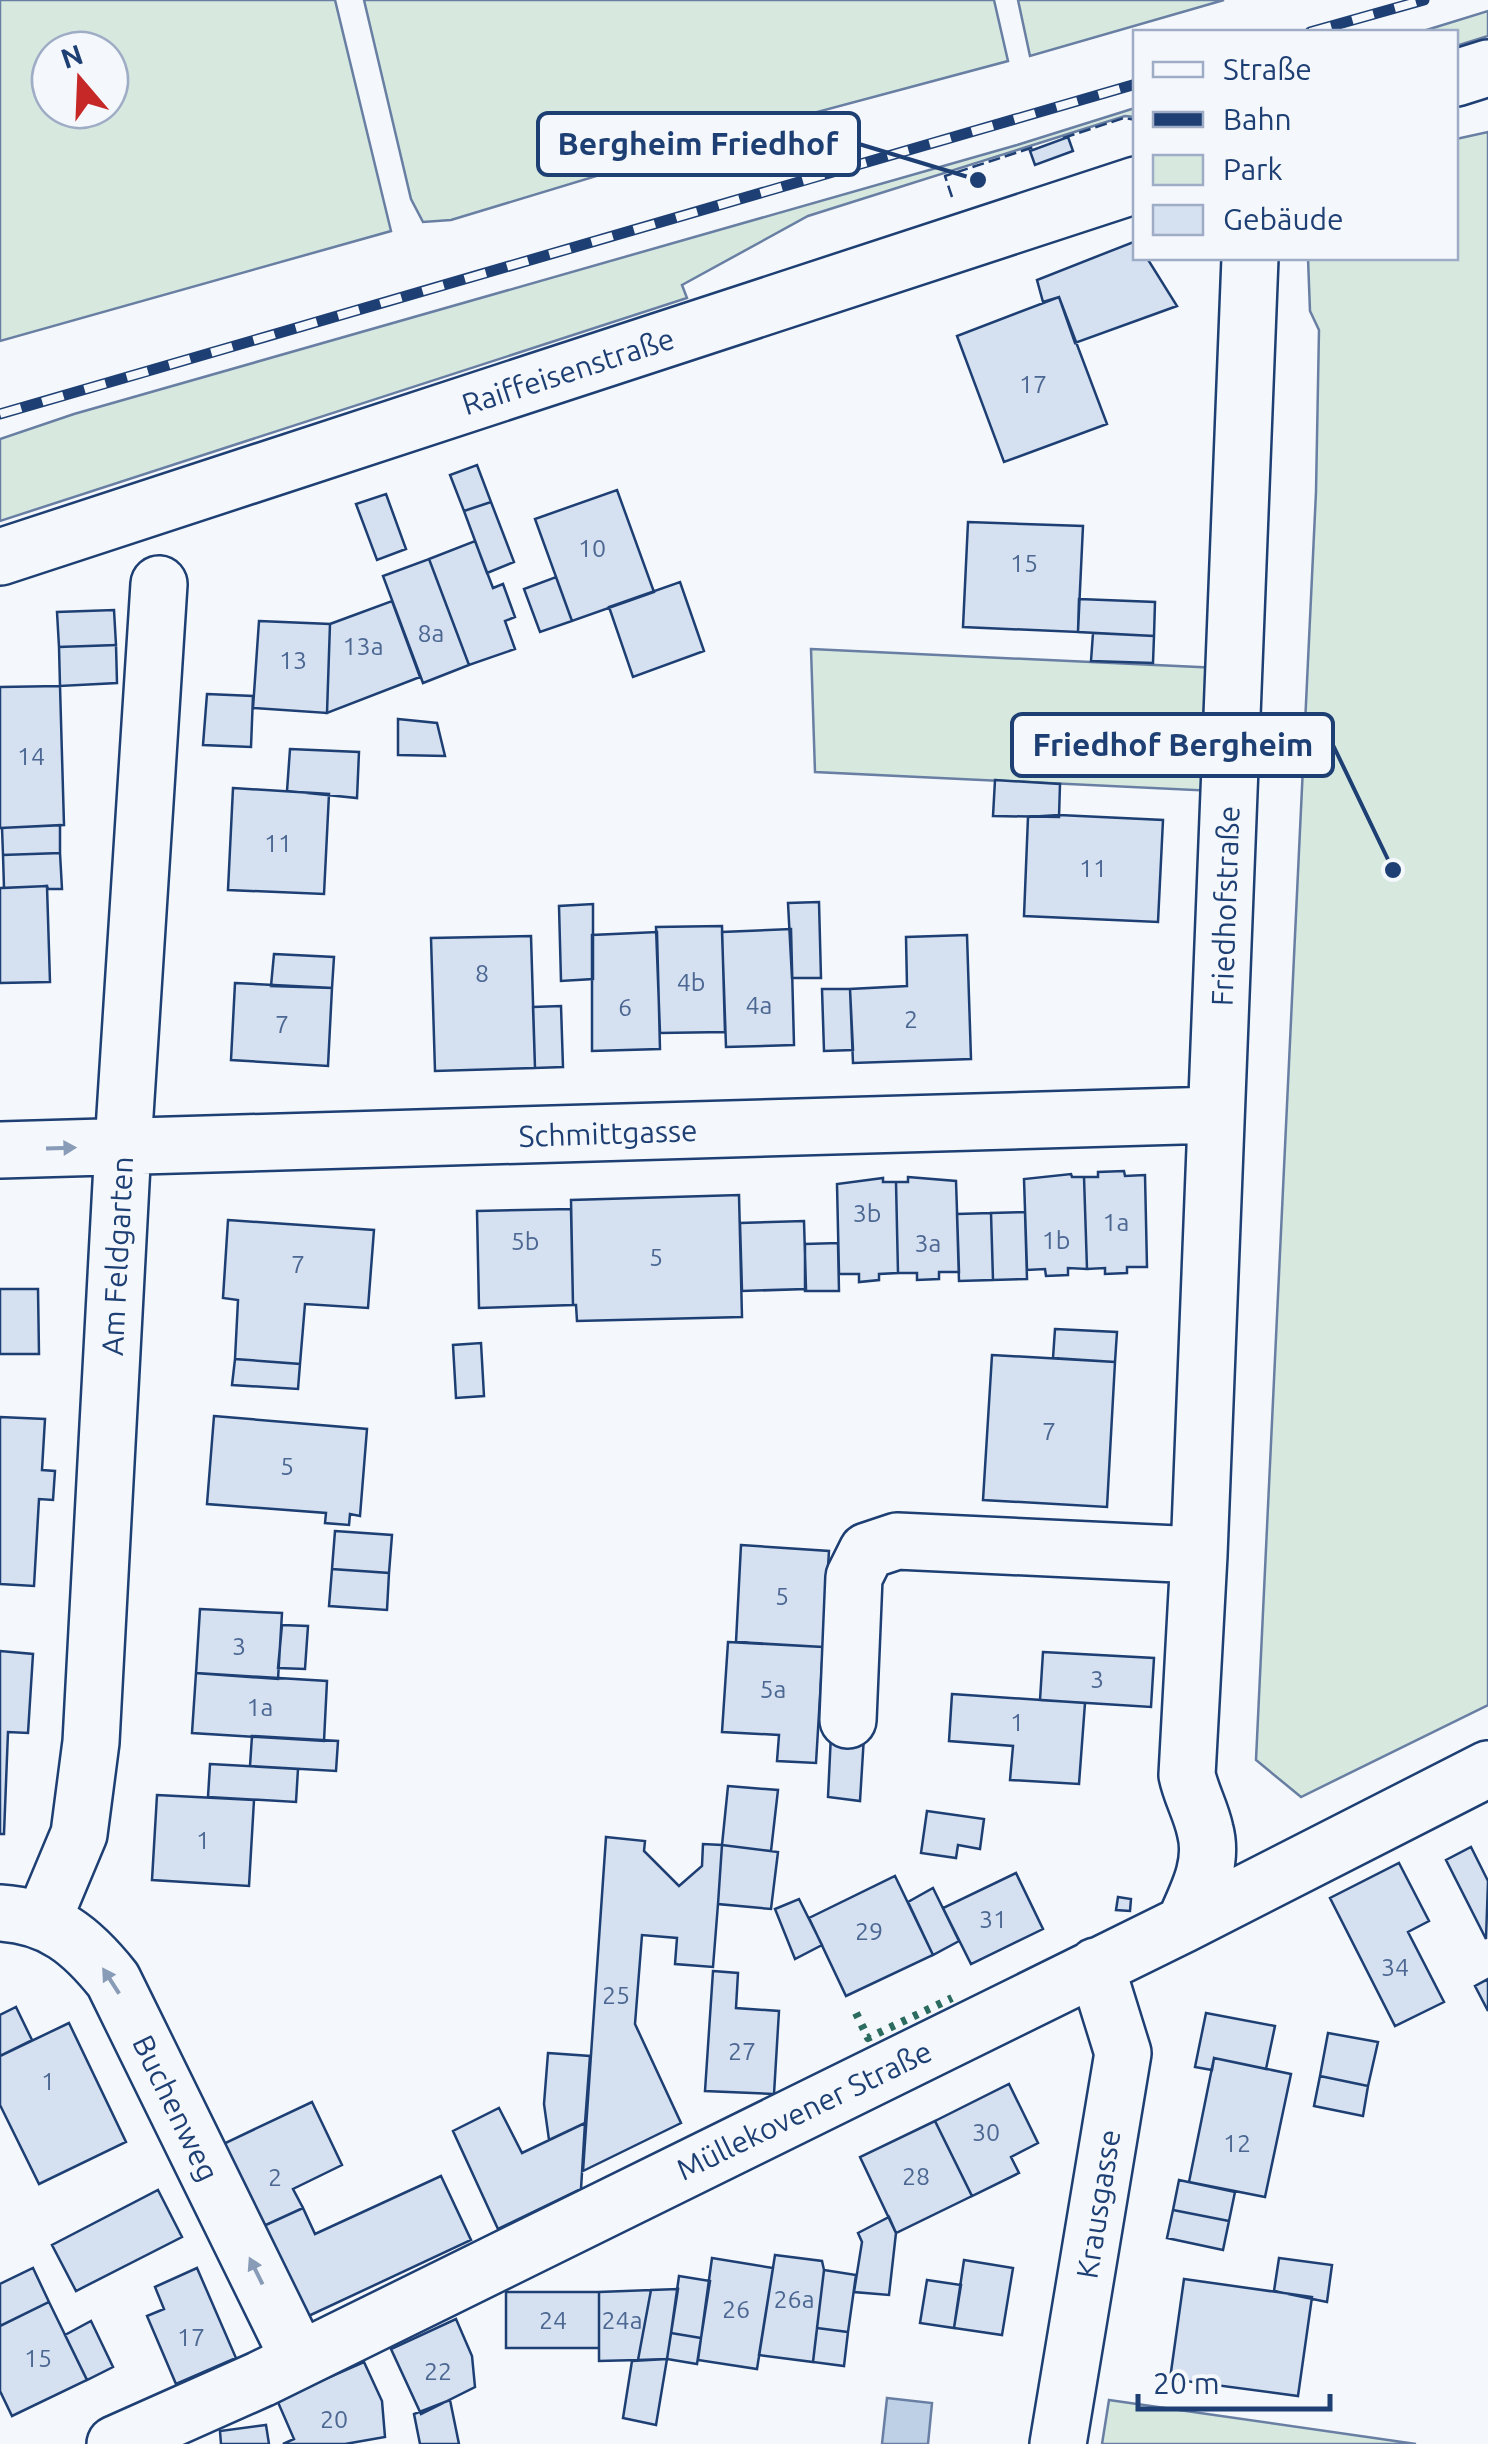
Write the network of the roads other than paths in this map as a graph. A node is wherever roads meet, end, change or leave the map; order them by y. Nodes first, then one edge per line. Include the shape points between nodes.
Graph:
1 (1488, 68) edge
2 (1458, 77) edge
3 (1133, 186) edge
4 (1250, 260) edge
5 (0, 557) edge
6 (159, 584) dead end
7 (1216, 1115) junction
8 (122, 1146) junction
9 (0, 1150) edge
10 (1199, 1555) junction
11 (848, 1720) dead end
12 (1488, 1769) edge
13 (22, 1917) edge
14 (1184, 1924) junction
15 (1096, 1966) junction
16 (299, 2359) junction
17 (116, 2444) edge
18 (1058, 2444) edge

1 - 2 street
3 - 5 street, Raiffeisenstraße
4 - 7 street, Friedhofstraße
6 - 8 street, Am Feldgarten
7 - 8 street, Schmittgasse
7 - 10 street, Friedhofstraße
9 -> 8 street, Schmittgasse
8 - 13 street, Am Feldgarten via 91,1742 79,1834
10 - 11 street via 897,1541 866,1552 854,1577
10 - 14 street, Friedhofstraße via 1187,1775 1208,1854
12 - 14 street, Müllekovener Straße
16 -> 13 street, Buchenweg via 113,1980 88,1949
14 - 15 street, Müllekovener Straße
15 - 16 street, Müllekovener Straße
15 - 18 street, Krausgasse via 1123,2053
16 - 17 street, Müllekovener Straße

